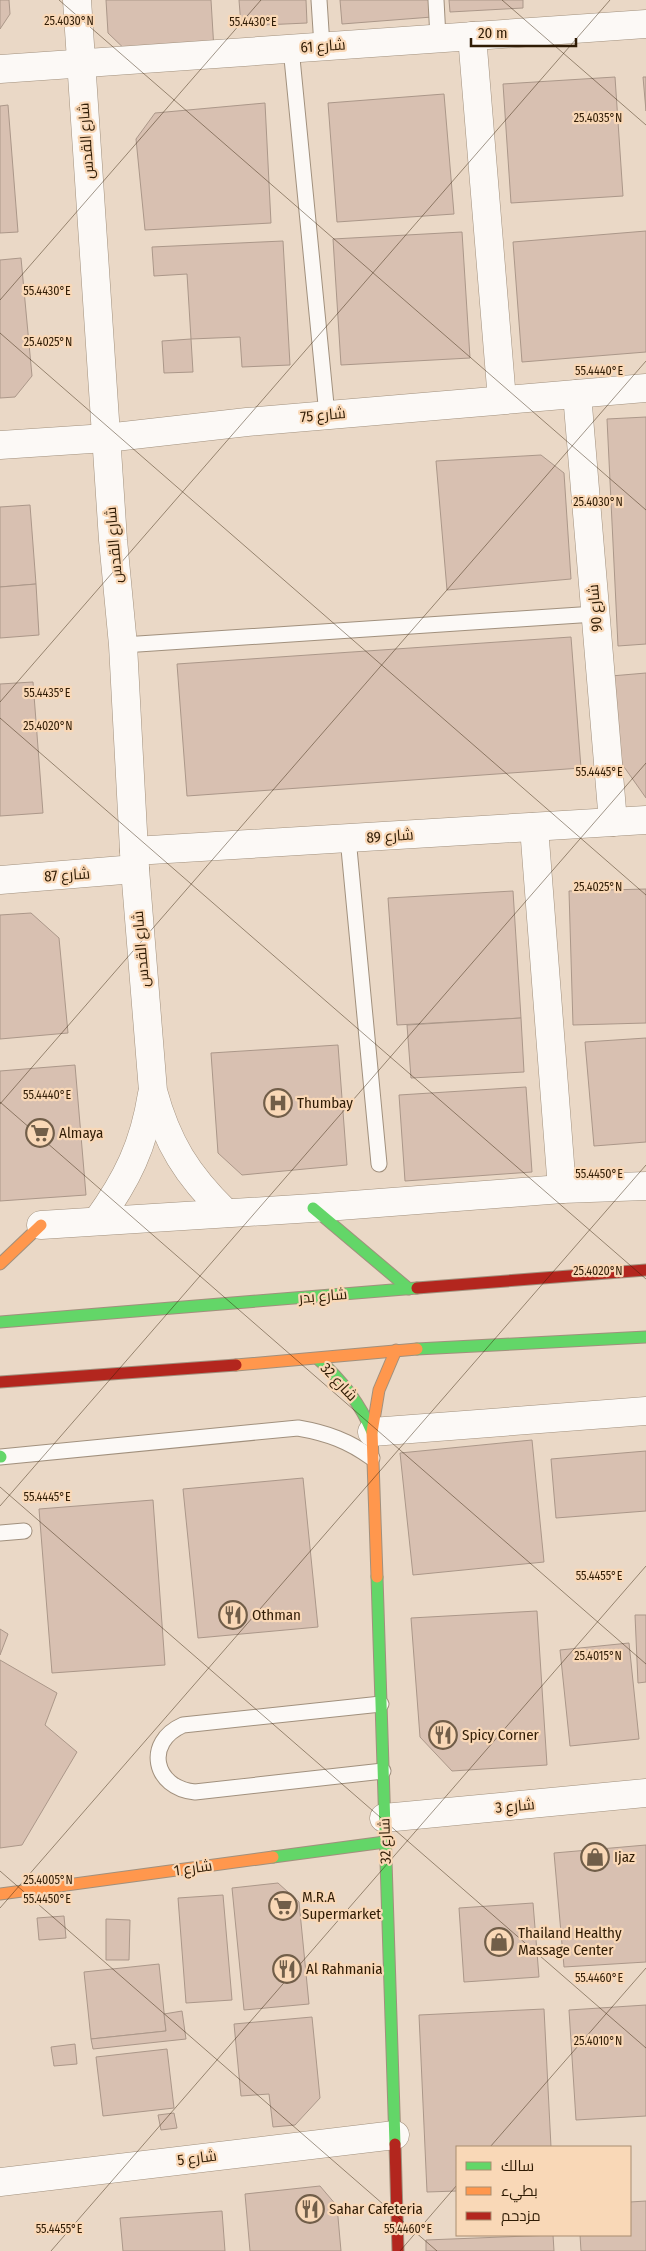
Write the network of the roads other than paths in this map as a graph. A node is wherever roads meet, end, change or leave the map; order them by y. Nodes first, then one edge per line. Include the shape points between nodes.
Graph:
1 (77, 0) edge
2 (319, 0) edge
3 (436, 0) edge
4 (646, 24) edge
5 (472, 36) junction
6 (438, 38) junction
7 (322, 46) junction
8 (291, 48) junction
9 (81, 63) junction
10 (0, 69) edge
11 (646, 388) edge
12 (577, 394) junction
13 (502, 400) junction
14 (327, 415) junction
15 (106, 438) junction
16 (0, 445) edge
17 (595, 614) junction
18 (123, 645) junction
19 (646, 820) edge
20 (613, 822) junction
21 (534, 827) junction
22 (348, 838) junction
23 (134, 860) junction
24 (0, 880) edge
25 (153, 1090) junction
26 (378, 1164) dead end
27 (646, 1186) edge
28 (562, 1189) junction
29 (314, 1208) junction
30 (226, 1213) junction
31 (97, 1220) junction
32 (41, 1225) joint
33 (0, 1264) edge
34 (646, 1270) edge
35 (409, 1288) junction
36 (0, 1322) edge
37 (646, 1337) edge
38 (396, 1350) junction
39 (318, 1360) junction
40 (0, 1382) edge
41 (646, 1411) edge
42 (372, 1432) junction
43 (0, 1456) edge
44 (372, 1458) junction
45 (24, 1531) dead end
46 (0, 1533) edge
47 (380, 1704) junction
48 (383, 1771) junction
49 (646, 1793) edge
50 (385, 1830) junction
51 (0, 1894) edge
52 (395, 2134) junction
53 (0, 2182) edge
54 (398, 2251) edge

1 - 9 street, شارع القدس
2 - 7 lane
3 - 6 lane
4 - 5 street, شارع 61
5 - 6 street, شارع 61
5 - 13 street
6 - 7 street, شارع 61
7 - 8 street, شارع 61
8 - 9 street, شارع 61
8 - 14 lane
9 - 10 street, شارع 61
9 - 15 street, شارع القدس
11 - 12 street, شارع 75
12 - 13 street, شارع 75
12 - 17 street, شارع 90
13 - 14 street, شارع 75
14 - 15 street, شارع 75
15 - 16 street, شارع 75
15 - 18 street, شارع القدس
17 - 18 lane
17 - 20 street, شارع 90
18 - 23 street, شارع القدس
19 - 20 street, شارع 89
20 - 21 street, شارع 89
21 - 22 street, شارع 89
21 - 28 street
22 - 23 street, شارع 89
22 - 26 lane
23 - 24 street, شارع 87
23 - 25 street, شارع القدس
25 - 30 street, شارع القدس via 173,1148 189,1174
25 - 31 street, شارع القدس via 148,1119 129,1172
27 - 28 street
28 - 29 street
29 - 30 street
29 - 35 main road
30 - 31 street
31 - 32 street
32 - 33 main road
34 - 35 main road, شارع بدر
35 - 36 main road, شارع بدر
37 - 38 main road
38 - 39 main road
38 - 42 main road, شارع 32 via 378,1389
39 - 40 main road
39 - 42 main road, شارع 32 via 351,1391
41 - 42 street
42 - 44 main road, شارع 32
43 - 44 lane via 298,1428 338,1437
44 - 47 main road, شارع 32
45 - 46 lane
47 - 48 main road, شارع 32
47 - 48 lane via 183,1725 165,1737 158,1758 162,1774 173,1786 195,1792
48 - 50 main road, شارع 32
49 - 50 street, شارع 3
50 - 51 main road, شارع 1
50 - 52 main road, شارع 32
52 - 53 street, شارع 5
52 - 54 main road, شارع 32

